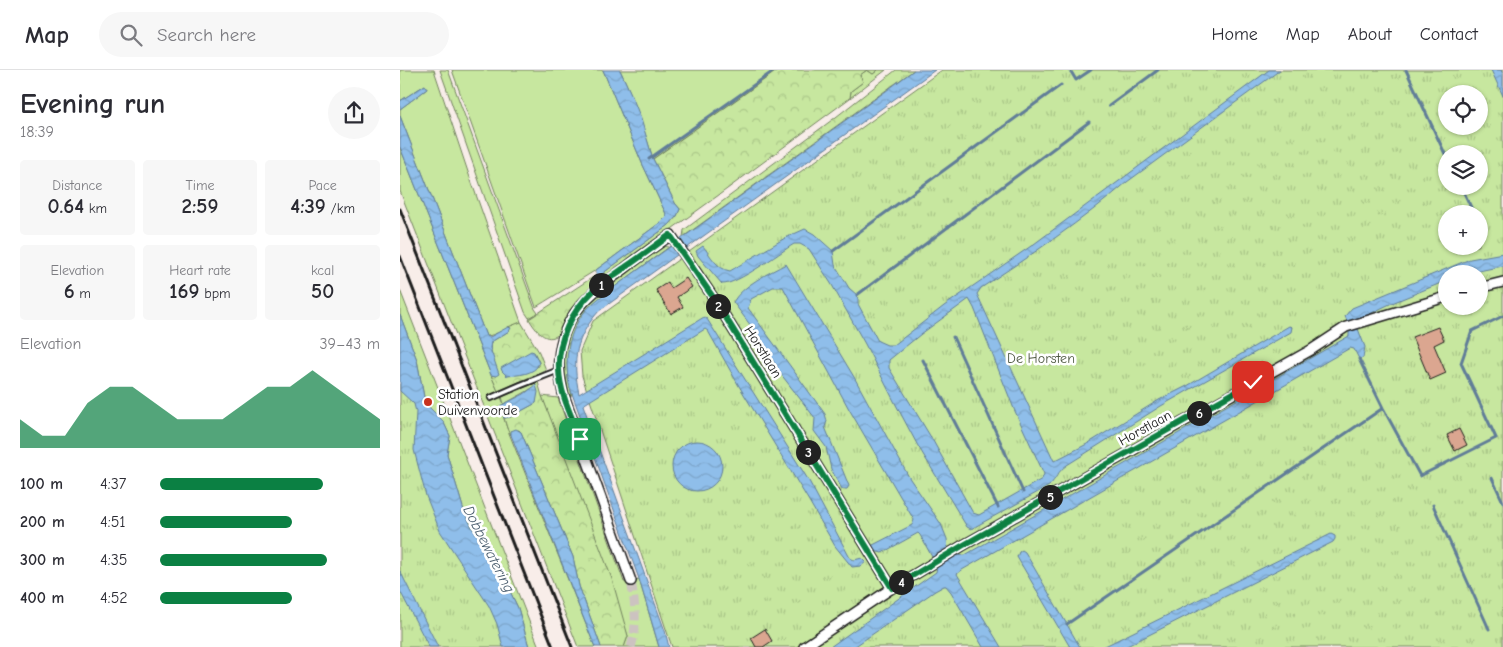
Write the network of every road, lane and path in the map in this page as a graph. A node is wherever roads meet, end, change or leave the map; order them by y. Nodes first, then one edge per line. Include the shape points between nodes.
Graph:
1 (1503, 282) edge
2 (1488, 286) edge
3 (1438, 300) edge
4 (559, 370) junction
5 (491, 398) dead end
6 (631, 581) tunnel mouth
7 (892, 588) junction
8 (804, 647) edge

1 - 2 street
3 - 7 street, Horstlaan via 1346,327 1303,355
4 - 5 lane
4 - 6 street via 563,393
4 - 7 street, Horstlaan via 563,336 583,302 594,290 672,237 715,300
7 - 8 street, Horstlaan

